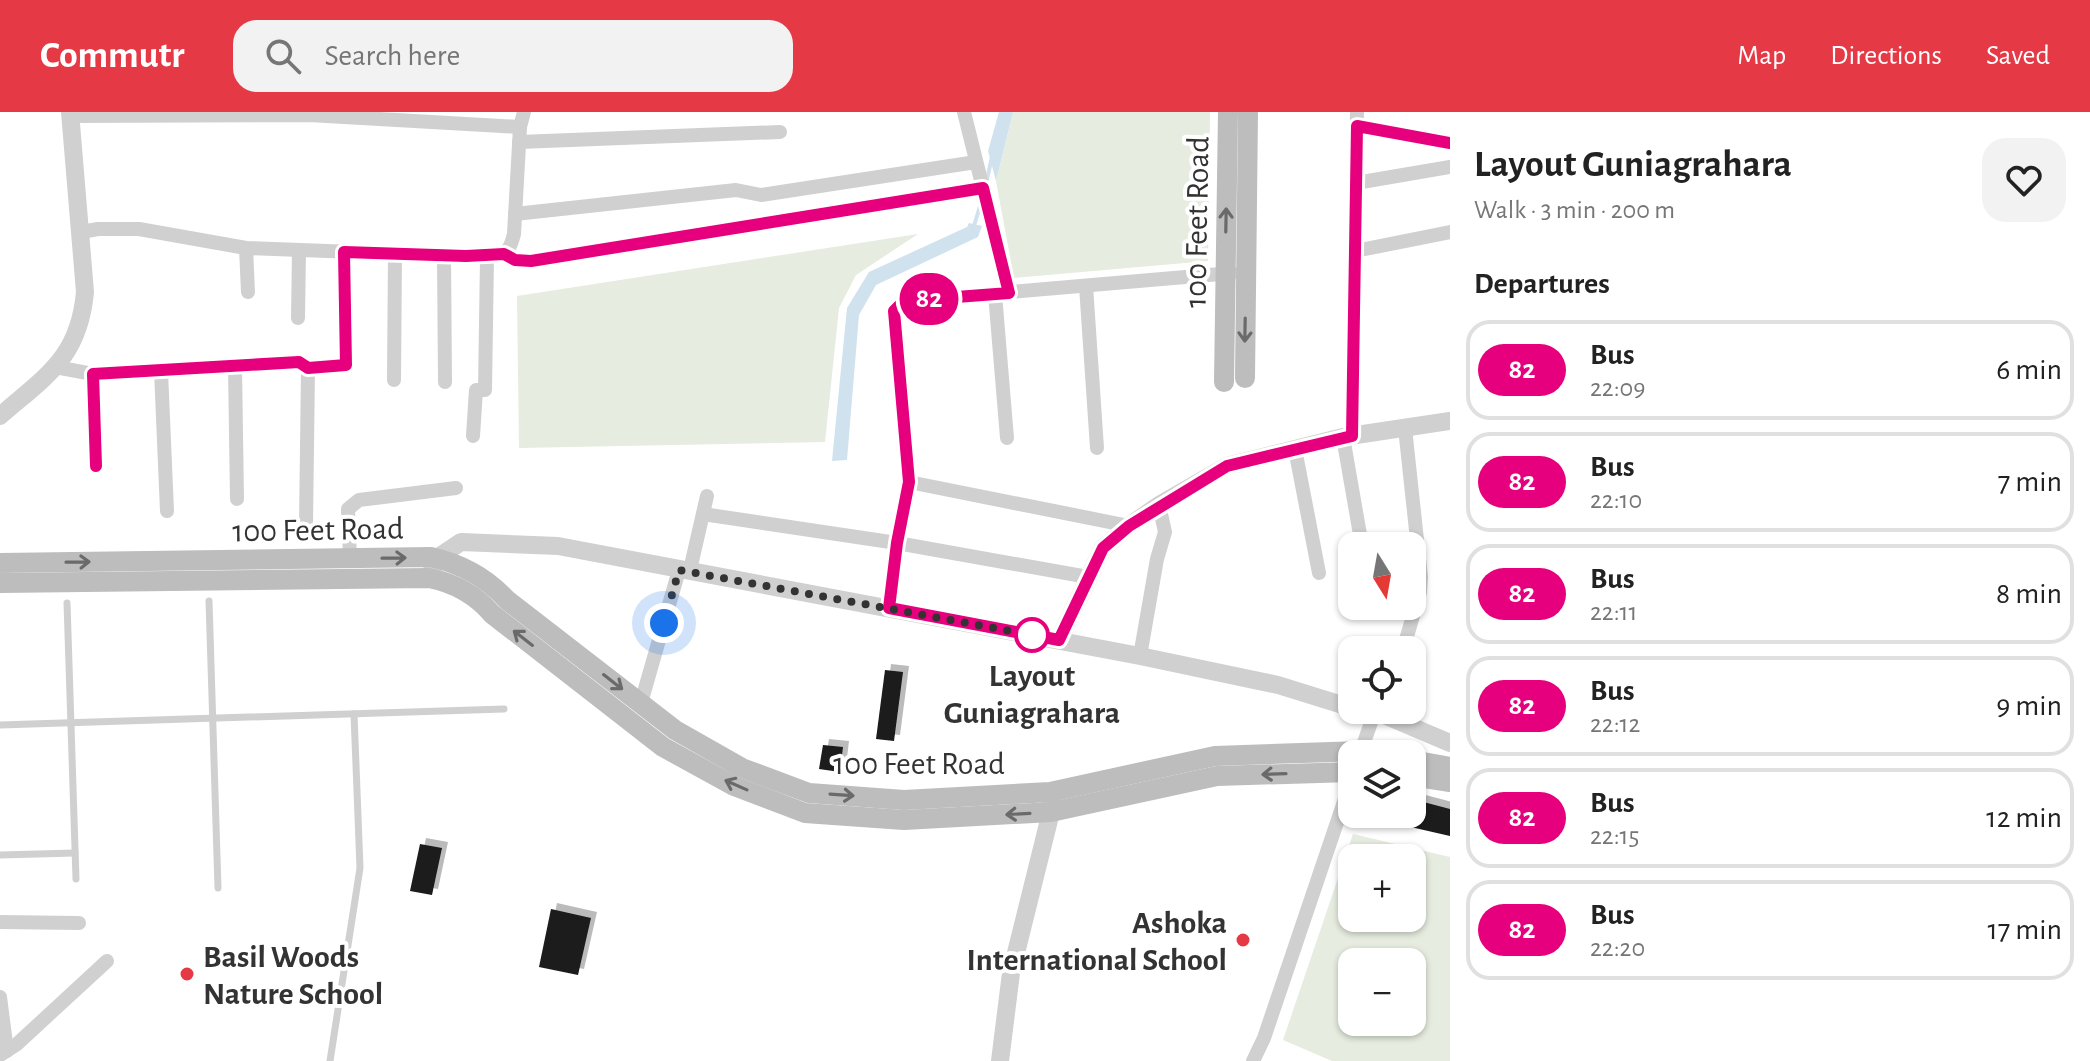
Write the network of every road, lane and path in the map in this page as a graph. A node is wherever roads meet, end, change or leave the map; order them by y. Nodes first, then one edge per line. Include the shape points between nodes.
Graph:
1 (524, 112) edge
2 (964, 112) edge
3 (1228, 112) edge
4 (1248, 112) edge
5 (310, 113) edge
6 (70, 114) edge
7 (183, 114) edge
8 (255, 114) edge
9 (1357, 119) edge
10 (780, 132) dead end
11 (520, 134) junction
12 (1450, 143) edge
13 (977, 166) junction
14 (1450, 167) edge
15 (1356, 183) junction
16 (983, 188) junction
17 (515, 214) junction
18 (81, 232) junction
19 (1450, 232) edge
20 (246, 248) junction
21 (299, 250) junction
22 (1355, 251) junction
23 (344, 252) junction
24 (395, 254) junction
25 (504, 254) junction
26 (444, 256) junction
27 (487, 257) junction
28 (1236, 273) junction
29 (1086, 286) junction
30 (248, 292) dead end
31 (1002, 293) junction
32 (298, 318) dead end
33 (55, 367) junction
34 (235, 367) junction
35 (308, 368) junction
36 (161, 371) junction
37 (93, 374) junction
38 (394, 380) dead end
39 (1234, 380) dead end
40 (445, 382) dead end
41 (0, 416) edge
42 (1450, 421) edge
43 (1405, 428) junction
44 (473, 436) dead end
45 (1348, 436) junction
46 (1007, 438) dead end
47 (1097, 448) dead end
48 (1295, 449) junction
49 (96, 466) dead end
50 (909, 482) junction
51 (456, 488) dead end
52 (707, 496) dead end
53 (237, 499) dead end
54 (1159, 505) junction
55 (167, 511) dead end
56 (703, 514) junction
57 (306, 525) dead end
58 (1129, 526) junction
59 (1360, 532) edge
60 (897, 543) junction
61 (350, 558) junction
62 (0, 563) edge
63 (433, 568) junction
64 (685, 570) junction
65 (1319, 573) dead end
66 (1088, 577) junction
67 (0, 583) edge
68 (209, 601) dead end
69 (67, 603) dead end
70 (889, 608) junction
71 (1407, 636) edge
72 (1059, 640) junction
73 (1140, 656) junction
74 (641, 703) junction
75 (1338, 704) edge
76 (504, 709) dead end
77 (354, 714) junction
78 (213, 718) junction
79 (71, 723) junction
80 (1405, 724) edge
81 (0, 725) edge
82 (1450, 743) edge
83 (1338, 754) edge
84 (1426, 763) edge
85 (1450, 767) edge
86 (1338, 775) edge
87 (1426, 778) edge
88 (1450, 782) edge
89 (1050, 802) junction
90 (1338, 817) edge
91 (75, 853) junction
92 (0, 855) edge
93 (76, 879) dead end
94 (218, 888) dead end
95 (0, 922) edge
96 (79, 923) dead end
97 (107, 961) dead end
98 (0, 997) edge
99 (4, 1053) edge
100 (330, 1061) edge
101 (1000, 1061) edge
102 (1253, 1061) edge

1 - 11 street
2 - 13 street
28 -> 3 main road, 100 Feet Road
4 - 28 main road, 100 Feet Road
5 - 8 street
5 - 11 street
6 - 7 street
6 - 18 street
7 - 8 street
9 - 12 street
9 - 15 street
10 - 11 street
11 - 17 street
13 - 16 street
13 - 17 street via 761,195 736,190
14 - 15 street
15 - 22 street
16 - 25 street via 531,261
16 - 31 street
17 - 25 street via 514,234
18 - 20 street via 139,229
18 - 33 street via 82,320
19 - 22 street
20 - 21 street
20 - 30 street
21 - 23 street
21 - 32 street
22 - 45 street
23 - 24 street
23 - 35 street via 346,365
24 - 26 street
24 - 38 street
25 - 27 street
26 - 27 street
26 - 40 street
27 - 44 street via 485,390 476,390
28 - 29 street
28 - 39 main road, 100 Feet Road
29 - 31 street
29 - 47 street
31 - 46 street
31 - 50 street via 904,301 894,311
33 - 37 street
33 - 41 street
34 - 35 street via 299,362
34 - 36 street
34 - 53 street
35 - 57 street
36 - 37 street
36 - 55 street
37 - 49 street
42 - 43 street
43 - 45 street
43 - 71 street via 1421,577
45 - 48 street
45 - 59 street
48 - 54 street via 1227,466
48 - 65 street
50 - 58 street
50 - 60 street
51 - 61 street via 352,503
52 - 56 street
54 - 58 street
54 - 73 street via 1165,532
56 - 60 street
56 - 64 street
58 - 66 street via 1103,548
60 - 66 street
60 - 70 street
62 -> 61 main road, 100 Feet Road
61 -> 63 main road, 100 Feet Road
63 - 64 street via 461,542 558,546
63 - 67 main road, 100 Feet Road
63 -> 74 main road, 100 Feet Road via 466,568 489,582
89 -> 63 main road, 100 Feet Road via 904,820 805,813 734,786 663,747
64 - 70 street
64 - 74 street
66 - 72 street
68 - 78 lane
69 - 79 lane
70 - 72 street
72 - 73 street
73 - 75 street via 1278,685
74 -> 89 main road, 100 Feet Road via 675,730 742,768 809,793
76 - 77 lane
77 - 78 lane
77 - 100 lane via 360,868
78 - 79 lane
78 - 94 lane
79 - 81 lane
79 - 91 lane
80 - 82 street
83 - 89 main road, 100 Feet Road via 1215,756
84 - 85 main road
86 -> 89 main road, 100 Feet Road via 1217,776
87 - 88 main road
89 - 101 street via 1011,973
90 - 102 street
91 - 92 lane
91 - 93 lane
95 - 96 street
97 - 99 street
98 - 99 street

